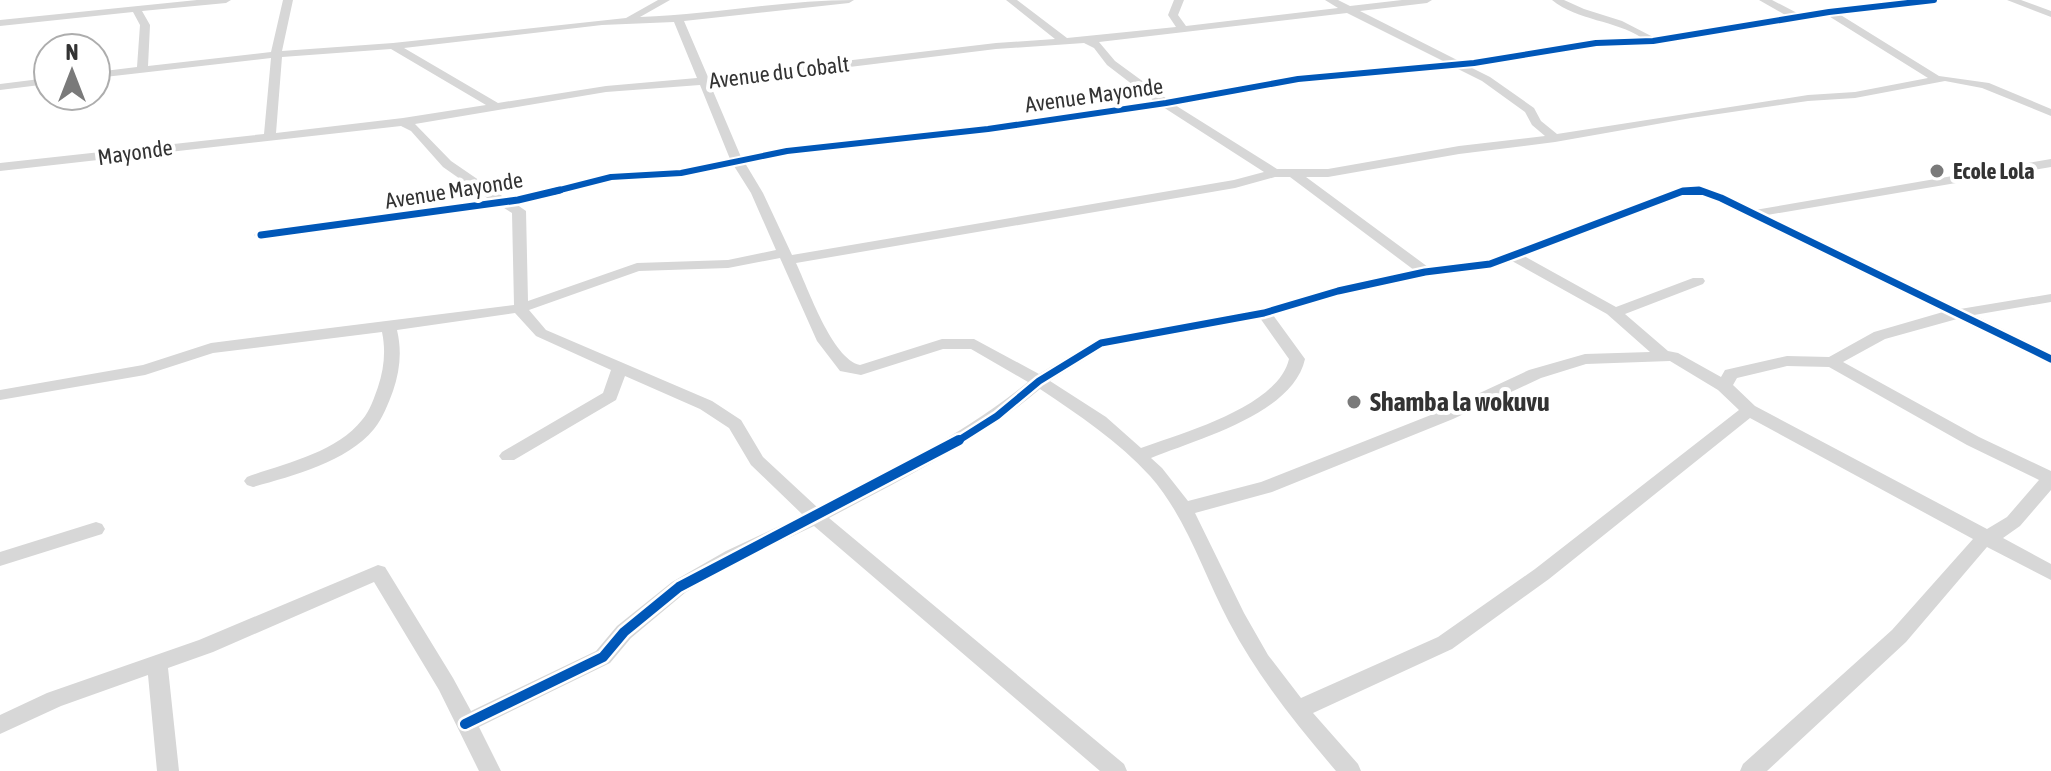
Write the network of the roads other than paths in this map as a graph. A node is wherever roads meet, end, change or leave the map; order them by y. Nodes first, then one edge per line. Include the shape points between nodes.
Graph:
1 (226, 0) edge
2 (288, 0) edge
3 (665, 0) edge
4 (849, 0) edge
5 (1011, 0) edge
6 (1179, 0) edge
7 (1330, 0) edge
8 (1427, 0) edge
9 (1557, 0) edge
10 (1764, 0) edge
11 (1851, 0) edge
12 (1934, 0) edge
13 (2012, 0) edge
14 (1867, 7) junction
15 (136, 9) junction
16 (1352, 10) junction
17 (1829, 12) junction
18 (2051, 14) edge
19 (1797, 17) junction
20 (678, 19) junction
21 (626, 21) junction
22 (0, 23) edge
23 (1183, 29) junction
24 (1063, 40) junction
25 (1084, 40) junction
26 (1653, 41) junction
27 (393, 46) junction
28 (277, 55) junction
29 (1453, 65) junction
30 (142, 69) junction
31 (112, 73) edge
32 (1937, 79) junction
33 (704, 81) junction
34 (32, 83) edge
35 (0, 87) edge
36 (1166, 103) junction
37 (497, 107) junction
38 (2051, 113) edge
39 (403, 122) junction
40 (270, 136) junction
41 (1555, 138) junction
42 (737, 161) junction
43 (2051, 163) edge
44 (0, 167) edge
45 (1274, 173) junction
46 (1293, 173) junction
47 (502, 202) junction
48 (1753, 214) junction
49 (261, 235) dead end
50 (1514, 256) junction
51 (785, 257) junction
52 (1425, 272) junction
53 (1698, 281) dead end
54 (2051, 298) edge
55 (521, 308) junction
56 (1264, 313) junction
57 (1615, 313) junction
58 (1962, 315) junction
59 (388, 326) junction
60 (1663, 355) junction
61 (2051, 359) edge
62 (1832, 362) junction
63 (620, 368) junction
64 (1039, 381) junction
65 (1724, 386) junction
66 (0, 395) edge
67 (1749, 410) junction
68 (508, 456) dead end
69 (1138, 456) junction
70 (2051, 478) edge
71 (253, 481) dead end
72 (1184, 509) junction
73 (816, 517) junction
74 (96, 529) dead end
75 (1985, 537) junction
76 (0, 559) edge
77 (2051, 573) edge
78 (157, 664) junction
79 (1297, 710) junction
80 (465, 724) junction
81 (0, 725) edge
82 (168, 771) edge
83 (490, 771) edge
84 (1116, 771) edge
85 (1350, 771) edge
86 (1751, 771) edge

1 - 15 street
2 - 28 street
3 - 21 street
4 - 20 street
5 - 24 street
6 - 23 street via 1173,15
7 - 16 street
8 - 16 street, Avenue du Cobalt
9 - 26 street via 1629,25
10 - 19 street
11 - 14 street
12 - 14 street, Avenue Mayonde
13 - 18 street
14 - 17 street, Avenue Mayonde
15 - 22 street
15 - 30 street via 145,25
16 - 23 street, Avenue du Cobalt
16 - 29 street
17 - 19 street, Avenue Mayonde
17 - 32 street
19 - 26 street, Avenue Mayonde
20 - 21 street
20 - 33 street
21 - 27 street
23 - 25 street, Avenue du Cobalt
24 - 25 street, Avenue du Cobalt
24 - 33 street, Avenue du Cobalt
25 - 36 street
26 - 29 street, Avenue Mayonde via 1596,43
27 - 28 street
27 - 37 street
28 - 30 street
28 - 40 street
29 - 36 street, Avenue Mayonde via 1298,79
29 - 41 street via 1517,100
30 - 31 street
32 - 38 street via 1985,85
32 - 41 street
33 - 37 street, Avenue du Cobalt via 580,92
33 - 42 street
34 - 35 street
36 - 42 street, Avenue Mayonde
36 - 45 street
37 - 39 street, Avenue du Cobalt
39 - 40 street, Avenue du Cobalt
39 - 47 street via 447,164
40 - 44 street, Mayonde
41 - 46 street via 1328,173
42 - 47 street, Avenue Mayonde via 681,173 591,180
42 - 51 street
43 - 48 street
45 - 46 street
45 - 51 street via 1099,209
46 - 52 street
47 - 49 street, Avenue Mayonde
47 - 55 street via 516,207 520,216
48 - 50 street via 1706,192 1683,191
48 - 58 street
50 - 52 street
50 - 57 street
51 - 55 street via 637,267
51 - 64 street via 825,341 849,369 965,342
52 - 56 street
53 - 57 street
54 - 58 street
55 - 59 street
55 - 63 street via 523,317 541,333
56 - 64 street via 1110,340
56 - 69 street via 1297,359 1294,372 1244,415
57 - 60 street
58 - 61 street
58 - 62 street via 1869,338
59 - 66 street via 211,348 145,370
59 - 71 street via 395,347 389,380 365,429 337,448
60 - 65 street via 1679,357
60 - 72 street via 1595,357 1560,365 1329,463
62 - 65 street via 1787,361 1731,374
62 - 70 street
63 - 68 street via 610,396
63 - 73 street via 706,405 735,424 757,461
64 - 69 street via 1100,421
64 - 73 street via 942,451
65 - 67 street
67 - 75 street
67 - 79 street via 1542,574 1445,643
69 - 72 street
70 - 75 street via 2008,527
72 - 79 street via 1236,617
73 - 80 street via 679,587 624,632 603,657
73 - 84 street
74 - 76 street
75 - 77 street
75 - 86 street via 1899,636
78 - 80 street via 378,572
78 - 81 street via 54,699
78 - 82 street
79 - 85 street
80 - 83 street

